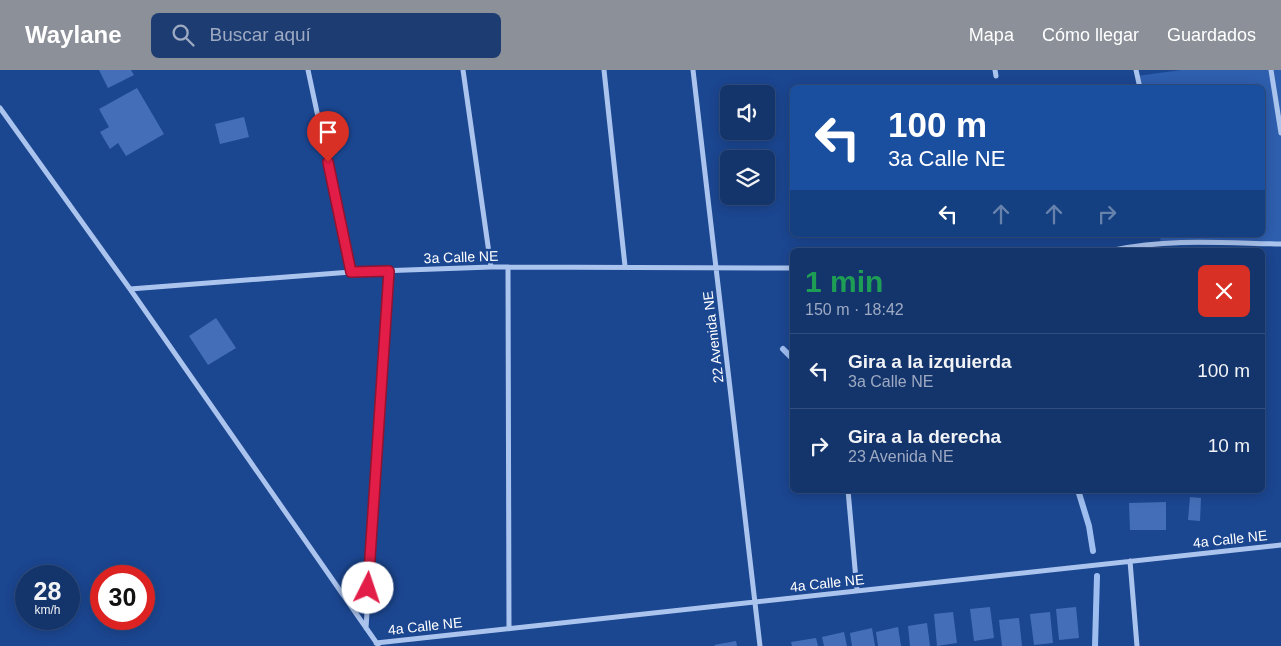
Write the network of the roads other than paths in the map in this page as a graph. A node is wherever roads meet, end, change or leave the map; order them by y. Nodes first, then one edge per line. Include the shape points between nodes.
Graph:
1 (308, 70) edge
2 (463, 70) edge
3 (604, 70) edge
4 (693, 70) edge
5 (995, 70) edge
6 (1136, 70) edge
7 (1271, 70) edge
8 (996, 76) dead end
9 (1139, 85) edge
10 (0, 108) edge
11 (1281, 133) edge
12 (1281, 244) edge
13 (1122, 248) edge
14 (625, 266) junction
15 (508, 267) junction
16 (716, 267) junction
17 (491, 268) junction
18 (790, 268) edge
19 (389, 271) junction
20 (351, 272) junction
21 (130, 289) junction
22 (848, 493) edge
23 (1281, 545) edge
24 (1130, 561) junction
25 (857, 591) junction
26 (755, 602) junction
27 (366, 628) junction
28 (509, 628) junction
29 (377, 645) edge
30 (760, 646) edge
31 (1137, 646) edge

1 - 20 street
2 - 17 street
3 - 14 street
4 - 16 street, 22 Avenida NE
5 - 8 street
6 - 9 street
7 - 11 street
10 - 21 street
12 - 13 street via 1177,242
14 - 15 street, 3a Calle NE
14 - 16 street, 3a Calle NE
15 - 17 street, 3a Calle NE
15 - 28 street
16 - 18 street, 3a Calle NE
16 - 26 street, 22 Avenida NE
17 - 19 street, 3a Calle NE
19 - 20 street, 3a Calle NE
19 - 27 street
20 - 21 street, 3a Calle NE
21 - 27 street
22 - 25 street
23 - 24 street, 4a Calle NE
24 - 25 street, 4a Calle NE
24 - 31 street
25 - 26 street, 4a Calle NE
26 - 28 street, 4a Calle NE
26 - 30 street, 22 Avenida NE
27 - 29 street
28 - 29 street, 4a Calle NE

